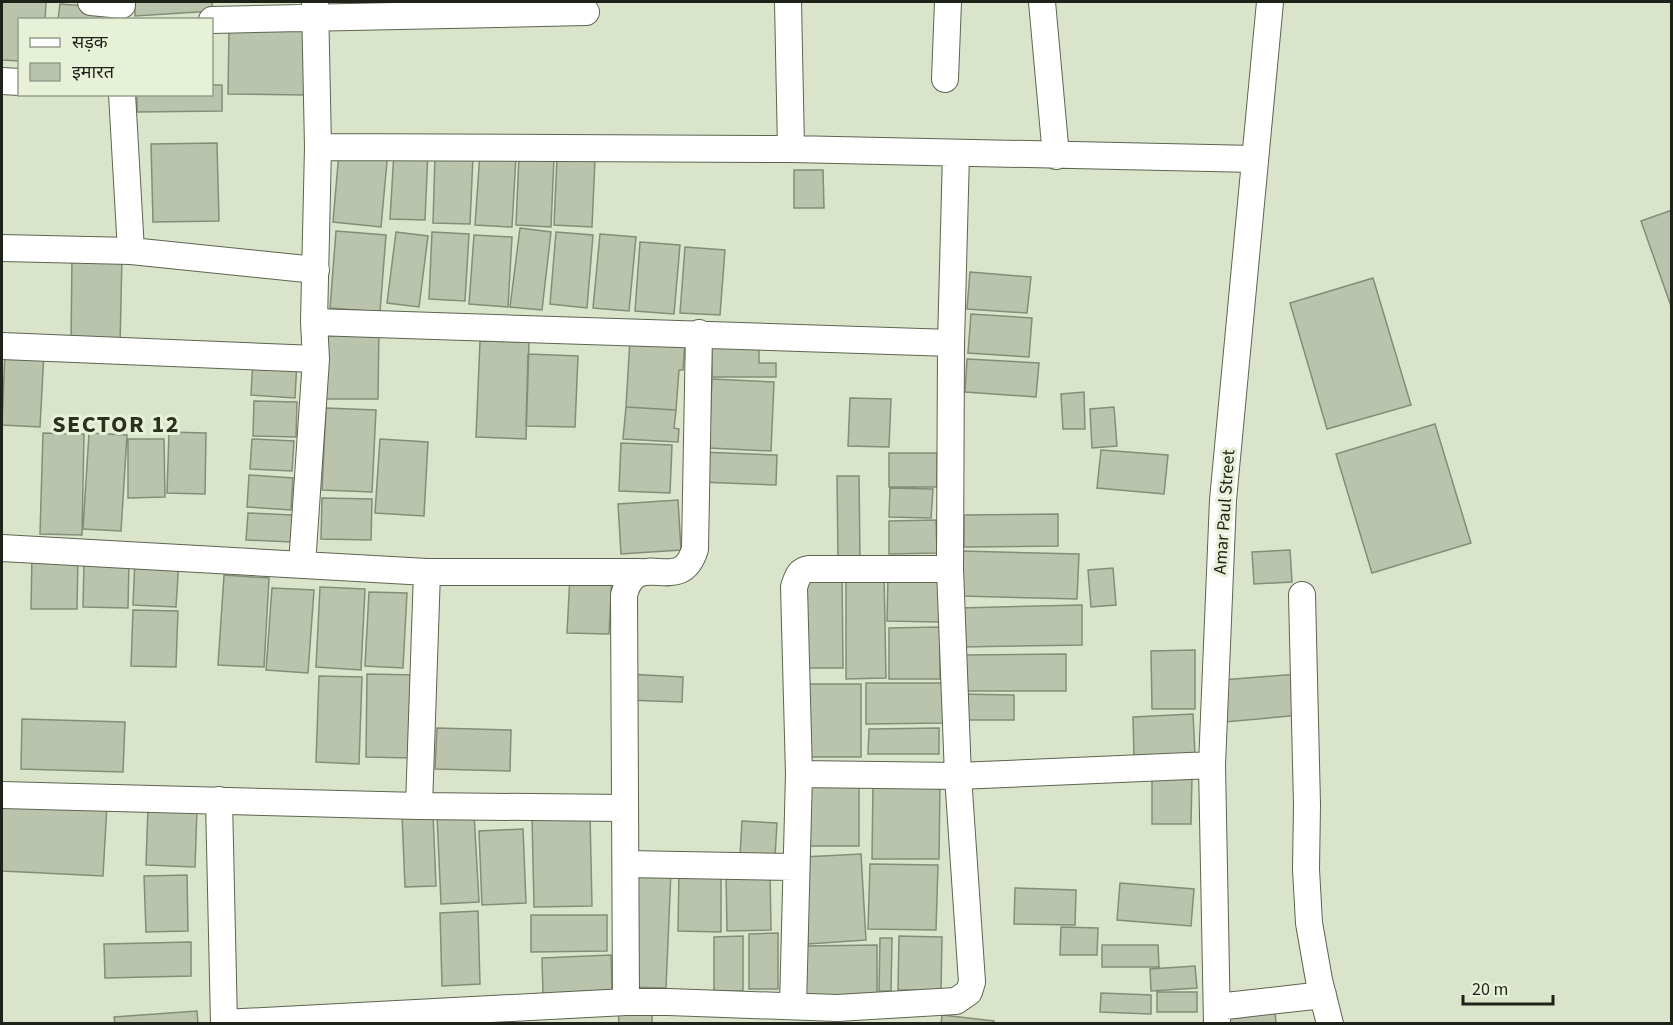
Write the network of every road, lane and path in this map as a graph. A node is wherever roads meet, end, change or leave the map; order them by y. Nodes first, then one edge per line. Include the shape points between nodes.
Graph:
1 (91, 2) edge
2 (788, 2) edge
3 (948, 2) edge
4 (1042, 2) edge
5 (1270, 2) edge
6 (122, 8) edge
7 (316, 9) edge
8 (586, 12) dead end
9 (213, 20) edge
10 (945, 79) dead end
11 (2, 81) edge
12 (18, 82) edge
13 (122, 96) edge
14 (318, 147) junction
15 (791, 149) junction
16 (956, 153) junction
17 (1056, 156) junction
18 (1255, 159) junction
19 (2, 248) edge
20 (131, 251) junction
21 (316, 270) junction
22 (314, 322) junction
23 (699, 333) junction
24 (951, 343) junction
25 (2, 346) edge
26 (316, 359) junction
27 (2, 548) edge
28 (302, 565) junction
29 (950, 569) junction
30 (427, 572) junction
31 (640, 572) junction
32 (1302, 595) dead end
33 (1212, 765) junction
34 (799, 774) junction
35 (958, 777) junction
36 (2, 795) edge
37 (219, 800) junction
38 (419, 806) junction
39 (624, 808) junction
40 (626, 864) junction
41 (795, 867) junction
42 (1323, 995) junction
43 (626, 1002) junction
44 (793, 1006) junction
45 (668, 1012) edge
46 (927, 1014) edge
47 (1217, 1015) edge
48 (837, 1016) edge
49 (224, 1023) edge
50 (1330, 1023) edge

1 - 6 street
2 - 15 street
3 - 10 street
4 - 17 street
5 - 18 street, Amar Paul Street
7 - 8 street
7 - 9 street
7 - 14 street
11 - 12 street
13 - 20 street
14 - 15 street
14 - 21 street
15 - 16 street
16 - 17 street
16 - 24 street
17 - 18 street
18 - 33 street, Amar Paul Street via 1223,500
19 - 20 street
20 - 21 street
21 - 22 street
22 - 23 street
22 - 26 street
23 - 24 street
23 - 31 street via 695,549 692,560 679,572
24 - 29 street
25 - 26 street
26 - 28 street
27 - 28 street
28 - 30 street
29 - 34 street via 809,569 799,574 794,587
29 - 35 street
30 - 31 street
30 - 38 street
31 - 39 street via 627,583 624,595
32 - 42 street via 1306,869 1309,923
33 - 35 street
33 - 47 street, Amar Paul Street
34 - 35 street
34 - 41 street
35 - 46 street via 972,982 963,997
36 - 37 street
37 - 38 street
37 - 49 street
38 - 39 street
39 - 40 street
40 - 41 street
40 - 43 street
41 - 44 street
42 - 47 street
42 - 50 street
43 - 45 street
43 - 49 street
44 - 45 street
44 - 48 street
46 - 48 street

